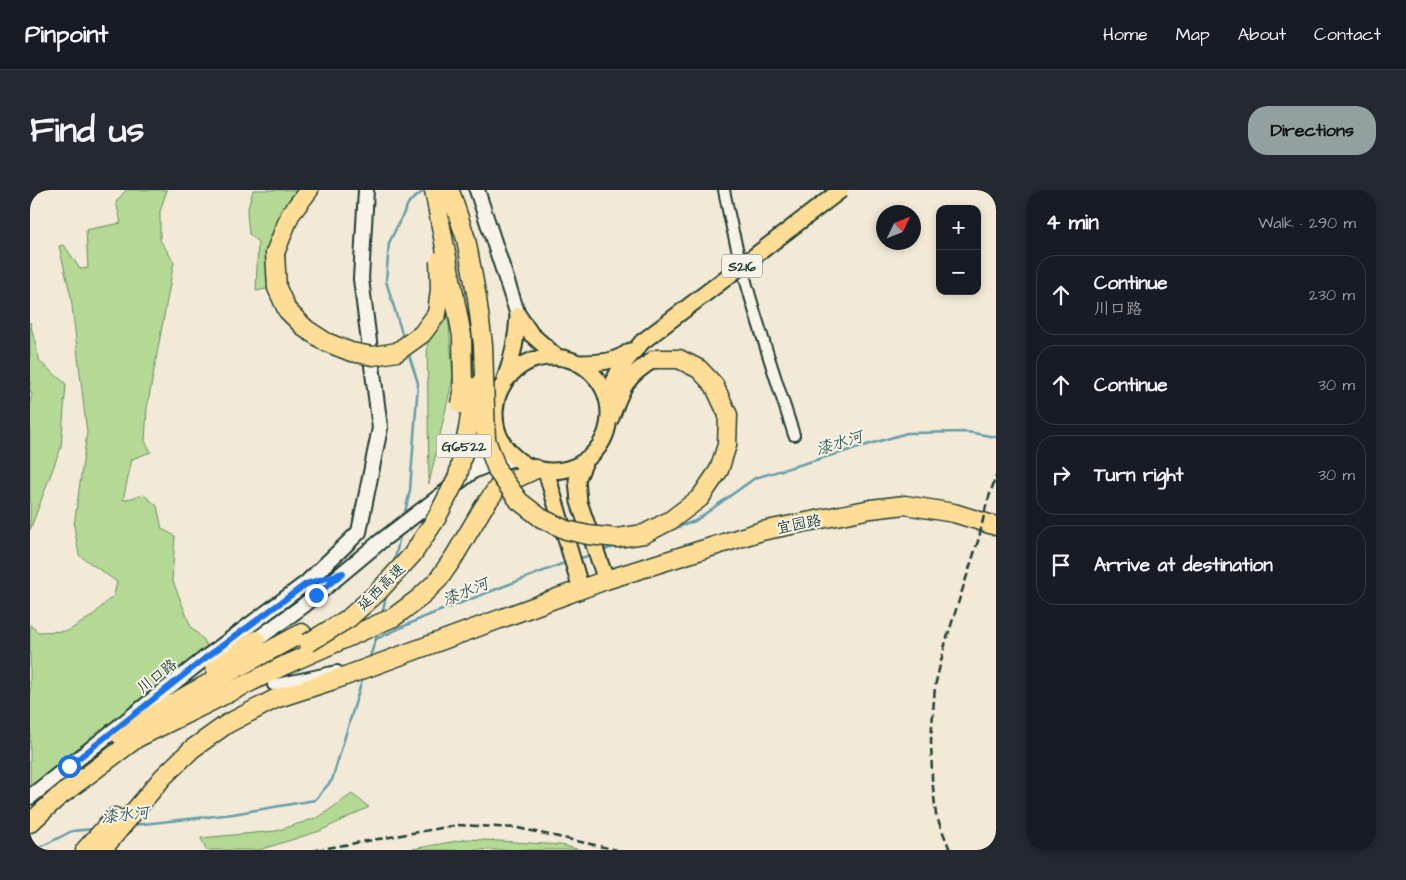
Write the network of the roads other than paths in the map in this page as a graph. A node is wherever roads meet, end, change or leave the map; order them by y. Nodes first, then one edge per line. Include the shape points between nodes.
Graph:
1 (309, 190) edge
2 (366, 190) edge
3 (424, 190) edge
4 (445, 190) edge
5 (477, 190) edge
6 (724, 190) edge
7 (841, 190) edge
8 (518, 315) junction
9 (642, 342) junction
10 (557, 357) junction
11 (655, 359) joint
12 (577, 363) junction
13 (502, 384) junction
14 (495, 407) junction
15 (608, 410) junction
16 (794, 435) dead end
17 (604, 436) junction
18 (516, 458) junction
19 (586, 459) junction
20 (541, 470) junction
21 (473, 472) junction
22 (996, 526) edge
23 (603, 572) junction
24 (343, 573) junction
25 (306, 584) junction
26 (581, 589) junction
27 (545, 600) junction
28 (256, 640) joint
29 (337, 671) junction
30 (273, 685) dead end
31 (130, 735) junction
32 (30, 797) edge
33 (30, 807) edge
34 (30, 823) edge
35 (85, 850) edge
36 (102, 850) edge

1 - 3 highway, bridge via 290,215 275,253 277,288 287,310 306,329 326,342 373,356 397,352 422,334 436,314 440,290 438,255
2 - 25 main road via 361,279 380,428 359,532
4 - 11 highway, bridge via 466,239 477,298 483,345 486,440 498,472 519,501 541,518 566,530 617,538 644,534 671,520 700,498 719,470 728,445 728,415 714,384 699,369 679,359
4 - 31 highway, 延西高速 / G6522, bridge via 462,336 463,391 447,472 426,514 403,548 370,584 305,638 191,692
5 - 8 main road
6 - 16 street via 747,287
7 - 9 main road, S216 / S216, bridge
8 - 10 main road via 531,334
8 - 13 main road via 514,356
9 - 12 main road via 624,356 603,363
9 - 15 main road via 618,370 611,386
10 - 12 main road
10 - 13 main road via 526,363
11 - 17 main road via 639,368 621,389
12 - 15 main road via 599,382
13 - 14 main road
14 - 18 main road via 496,426 503,444
14 - 21 main road via 480,460
15 - 17 main road
17 - 19 main road
18 - 20 main road
18 - 21 main road
19 - 20 main road via 560,470
19 - 23 main road via 578,480 579,502
20 - 26 main road via 555,502
20 - 31 highway via 498,487 438,580 394,617
21 - 24 main road
22 - 23 highway, 宜园路 via 954,512 905,505 762,531
23 - 26 highway, 宜园路
24 - 25 main road
24 - 28 main road
25 - 32 main road, 川口路 via 204,659
26 - 27 highway, 宜园路
27 - 29 highway
27 - 36 highway via 276,700 227,724 192,749 163,777
28 - 31 highway
29 - 30 street
29 - 35 highway via 261,699 185,744 156,770
31 - 33 highway, 延西高速 / G6522 via 50,788
31 - 34 highway, 延西高速 / G6522

